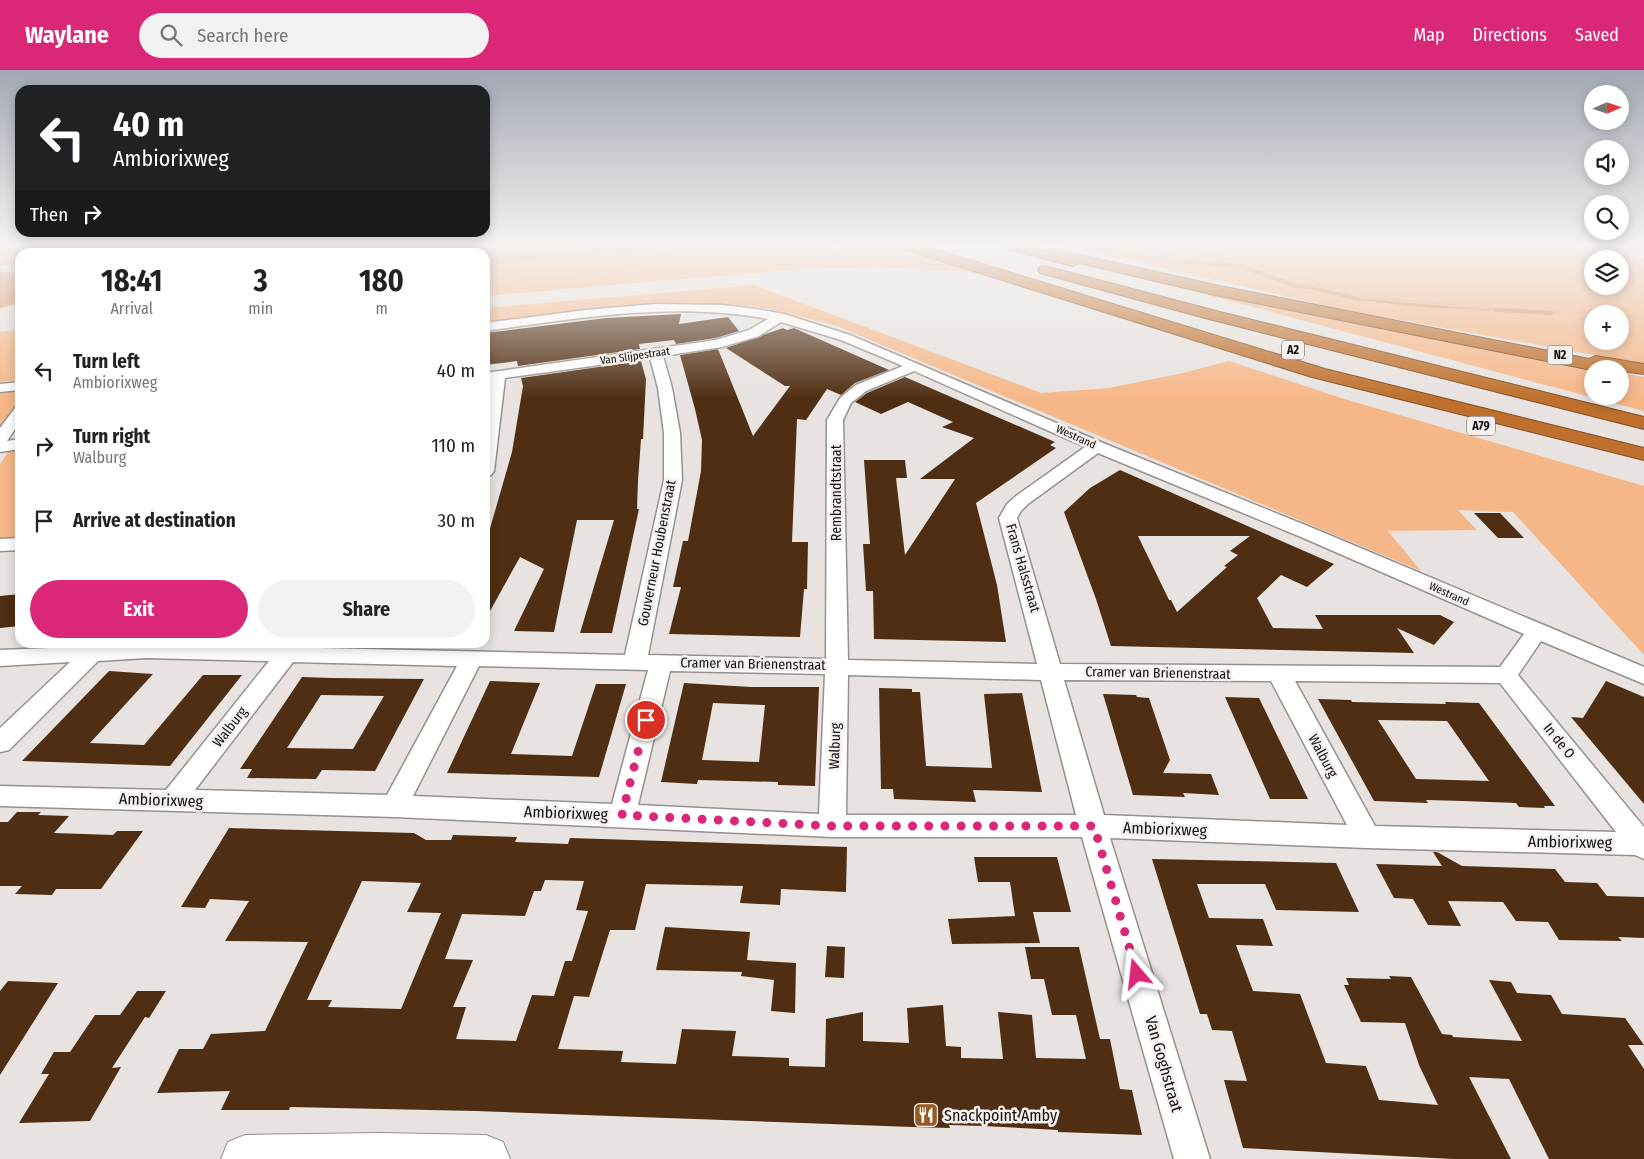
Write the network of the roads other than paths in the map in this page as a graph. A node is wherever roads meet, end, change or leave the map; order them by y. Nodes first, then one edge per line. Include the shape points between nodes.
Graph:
1 (1072, 297) edge
2 (1117, 297) edge
3 (1144, 297) edge
4 (1203, 297) edge
5 (1250, 297) edge
6 (780, 317) junction
7 (490, 326) edge
8 (1476, 341) junction
9 (656, 354) junction
10 (1584, 363) edge
11 (914, 366) junction
12 (1644, 369) edge
13 (1629, 372) edge
14 (1319, 373) junction
15 (1644, 375) edge
16 (492, 376) edge
17 (15, 386) edge
18 (0, 388) edge
19 (490, 403) edge
20 (1644, 414) edge
21 (15, 418) edge
22 (1644, 423) edge
23 (1644, 438) edge
24 (0, 439) edge
25 (15, 445) edge
26 (1097, 446) junction
27 (0, 447) edge
28 (1644, 454) edge
29 (1644, 473) edge
30 (15, 544) edge
31 (0, 545) edge
32 (1536, 633) junction
33 (427, 650) edge
34 (93, 653) junction
35 (288, 654) junction
36 (0, 658) edge
37 (472, 658) junction
38 (635, 662) junction
39 (661, 663) junction
40 (837, 666) junction
41 (1052, 672) junction
42 (1280, 674) junction
43 (1506, 675) junction
44 (1644, 676) edge
45 (0, 743) edge
46 (0, 796) edge
47 (173, 800) junction
48 (395, 806) junction
49 (622, 815) junction
50 (832, 826) junction
51 (1094, 826) junction
52 (1366, 837) junction
53 (1642, 846) edge
54 (245, 1159) edge
55 (486, 1159) edge
56 (1192, 1159) edge

1 - 14 highway, A2
2 - 23 highway, A2 via 1343,364
3 - 22 highway
4 - 20 highway
5 - 8 highway, N2
6 - 7 street, Westrand via 723,310 653,309
6 - 9 street, Van Slijpestraat via 754,333 736,339
6 - 11 street, Westrand via 831,331
8 - 10 highway, N2
8 - 12 highway, N2
9 - 16 street, Van Slijpestraat
9 - 38 street, Gouverneur Houbenstraat via 672,433 672,480
11 - 26 street, Westrand
11 - 40 street, Rembrandtstraat via 861,388 845,401 835,420
13 - 15 highway
14 - 28 highway, A2
14 - 29 highway, A79 via 1389,398
16 - 19 street
17 - 18 street
21 - 24 street
25 - 27 street
26 - 32 street, Westrand via 1310,534
26 - 41 street, Frans Halsstraat via 1022,500 1008,518
30 - 31 street
32 - 43 street
32 - 44 street, Westrand
33 - 35 street, Cramer van Brienenstraat
33 - 37 street, Cramer van Brienenstraat
34 - 35 street, Cramer van Brienenstraat
34 - 36 street, Cramer van Brienenstraat
34 - 45 street
35 - 47 street, Walburg
37 - 38 street, Cramer van Brienenstraat
37 - 48 street
38 - 39 street, Cramer van Brienenstraat
39 - 40 street, Cramer van Brienenstraat
39 - 49 street
40 - 41 street, Cramer van Brienenstraat
40 - 50 street, Walburg
41 - 42 street, Cramer van Brienenstraat
41 - 51 street
42 - 43 street, Cramer van Brienenstraat
42 - 52 street, Walburg
43 - 53 street, In de O
46 - 47 street, Ambiorixweg
47 - 48 street, Ambiorixweg
48 - 49 street, Ambiorixweg
49 - 50 street, Ambiorixweg
50 - 51 street, Ambiorixweg
51 - 52 street, Ambiorixweg
51 - 56 street, Van Goghstraat
52 - 53 street, Ambiorixweg
54 - 55 street

